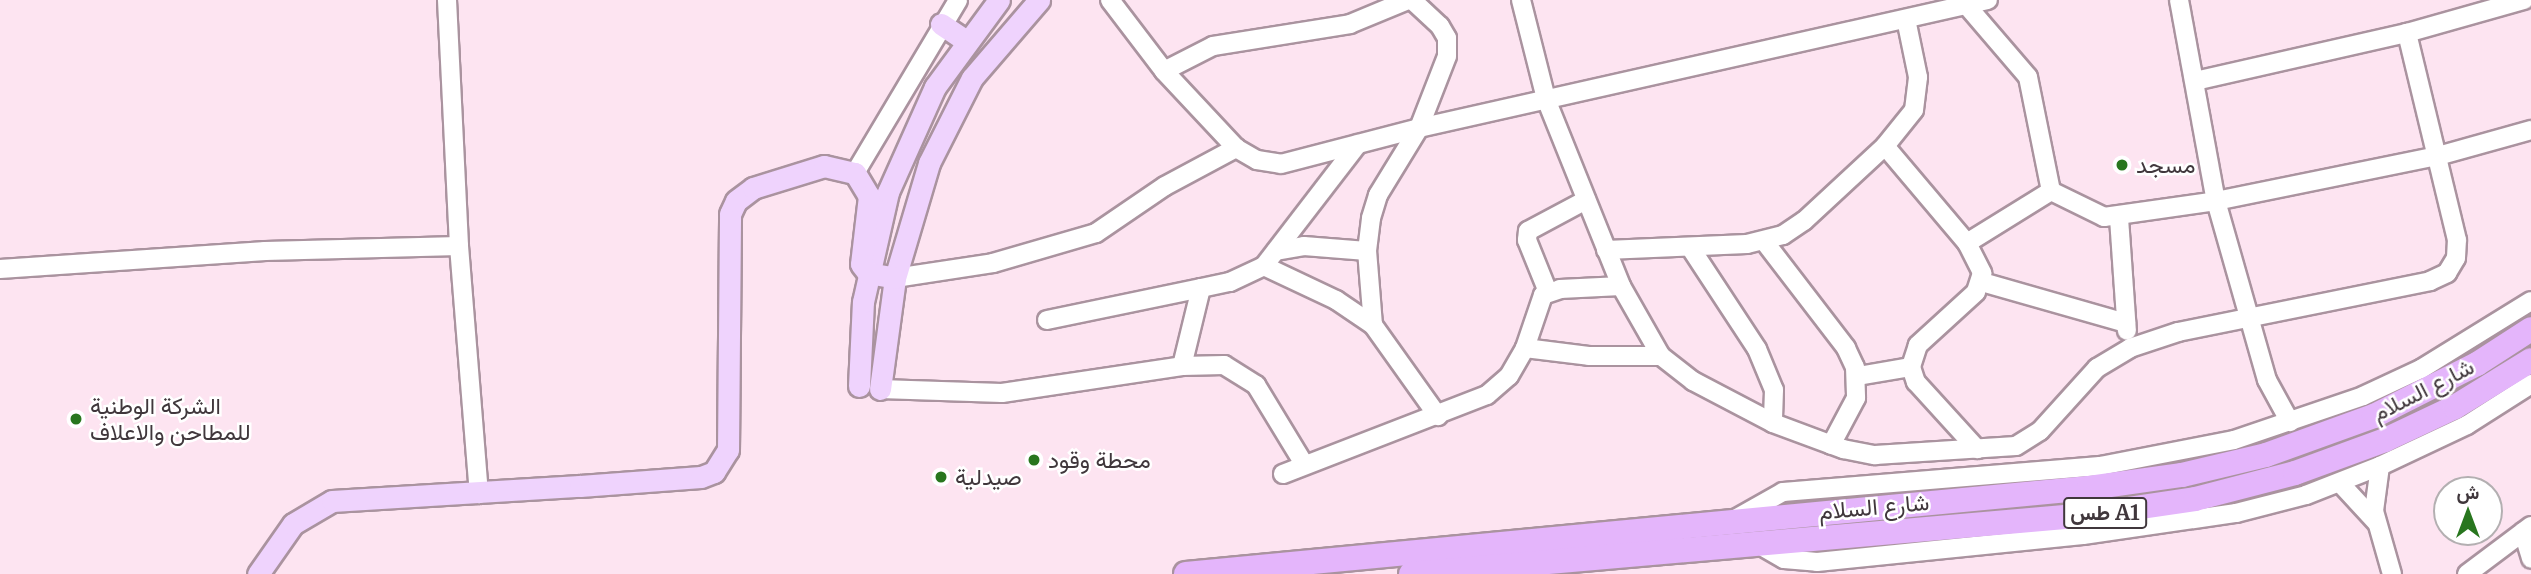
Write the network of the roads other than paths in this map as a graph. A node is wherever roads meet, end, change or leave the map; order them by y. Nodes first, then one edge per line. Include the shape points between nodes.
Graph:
1 (447, 0) edge
2 (958, 0) edge
3 (999, 0) edge
4 (1038, 0) edge
5 (1110, 0) edge
6 (1521, 0) edge
7 (1988, 0) edge
8 (2179, 0) edge
9 (2522, 0) edge
10 (1404, 1) edge
11 (1963, 3) edge
12 (1906, 19) junction
13 (941, 24) junction
14 (2407, 33) junction
15 (966, 41) junction
16 (1164, 71) junction
17 (2195, 81) junction
18 (1546, 99) junction
19 (1419, 128) junction
20 (2531, 130) edge
21 (1358, 144) junction
22 (1885, 146) junction
23 (1236, 148) junction
24 (2438, 156) junction
25 (855, 173) junction
26 (2051, 191) junction
27 (1586, 200) junction
28 (2216, 201) junction
29 (2119, 218) junction
30 (1764, 241) junction
31 (1967, 243) junction
32 (459, 246) junction
33 (1690, 247) junction
34 (1606, 250) junction
35 (1276, 251) junction
36 (1367, 251) junction
37 (1264, 266) junction
38 (0, 269) edge
39 (869, 273) junction
40 (895, 278) junction
41 (1982, 282) junction
42 (1621, 286) junction
43 (1201, 288) junction
44 (1548, 292) junction
45 (2531, 301) edge
46 (1047, 320) dead end
47 (2248, 320) junction
48 (2126, 323) junction
49 (1373, 325) junction
50 (2531, 329) edge
51 (1525, 348) junction
52 (2130, 348) junction
53 (1661, 356) junction
54 (2531, 360) edge
55 (1182, 366) junction
56 (1911, 367) junction
57 (1858, 376) junction
58 (2531, 384) edge
59 (870, 388) junction
60 (1438, 416) junction
61 (2290, 422) junction
62 (1773, 423) junction
63 (1831, 445) junction
64 (1977, 449) junction
65 (1304, 464) junction
66 (2379, 466) junction
67 (1283, 474) dead end
68 (2340, 483) junction
69 (479, 494) junction
70 (1735, 519) junction
71 (2376, 522) junction
72 (2527, 529) edge
73 (1651, 540) junction
74 (1756, 542) junction
75 (2531, 559) edge
76 (258, 574) edge
77 (1186, 574) edge
78 (1411, 574) edge
79 (2392, 574) edge
80 (2467, 574) edge

1 - 32 street
2 - 13 street
3 - 15 main road
4 - 40 main road via 995,48 953,110 918,190
5 - 16 street
6 - 18 street
7 - 11 street
8 - 17 street
9 - 14 street
10 - 16 street via 1350,24 1213,46
10 - 19 street via 1447,38 1447,55
11 - 12 street
11 - 26 street via 2028,76
12 - 18 street
12 - 22 street via 1918,93 1914,110
13 - 15 main road
13 - 25 street
14 - 17 street
14 - 24 street
15 - 39 main road via 935,87 910,137 882,211
16 - 23 street
17 - 28 street
18 - 19 street
18 - 27 street
19 - 21 street
19 - 36 street via 1378,195
20 - 24 street
21 - 23 street via 1281,164 1257,160
21 - 35 street
22 - 30 street via 1804,221
22 - 31 street
23 - 40 street via 1165,186 1096,233 993,263
24 - 28 street
24 - 47 street via 2458,249 2446,273 2430,281
25 - 39 main road via 869,196 861,259
25 - 69 main road via 833,166 801,171 753,188 732,207 728,443 719,468 701,477
26 - 29 street via 2088,212
26 - 31 street
27 - 34 street
27 - 44 street via 1528,231 1527,240
28 - 29 street
28 - 47 street
29 - 48 street
30 - 33 street
30 - 57 street via 1846,348
31 - 41 street via 1979,263
32 - 38 street via 265,251
32 - 69 street
33 - 34 street
33 - 62 street via 1757,349 1774,390
34 - 42 street
35 - 36 street via 1304,246
35 - 37 street
36 - 49 street
37 - 43 street via 1230,282
37 - 49 street via 1336,300
39 - 40 main road
39 - 59 main road
40 - 59 main road
41 - 48 street
41 - 56 street via 1918,345
42 - 44 street
42 - 53 street
43 - 46 street
43 - 55 street
44 - 51 street via 1537,302
45 - 61 street via 2421,369
47 - 52 street via 2178,332
47 - 61 street via 2271,391
48 - 52 street
49 - 60 street
50 - 70 highway, شارع السلام via 2477,364 2374,416 2235,464 2089,488
51 - 53 street via 1589,356
51 - 60 street via 1509,376 1487,395
52 - 64 street via 2097,368 2026,442
53 - 62 street via 1693,381
54 - 74 highway, شارع السلام / طس A1 via 2455,407 2385,440 2229,491 2087,515
55 - 59 street via 1002,393
55 - 65 street via 1224,365 1247,376
56 - 57 street
56 - 64 street via 1916,382
57 - 63 street via 1852,407
58 - 66 street via 2468,425
60 - 65 street
61 - 70 street via 2234,440 2110,464 1783,492 1749,507
62 - 63 street
63 - 64 street via 1875,456
65 - 67 street
66 - 68 street
66 - 71 street
68 - 71 street
68 - 74 street via 2236,513 2083,535 1806,562 1784,559
69 - 76 main road via 332,500 293,524
70 - 73 highway, شارع السلام
71 - 79 street
72 - 75 street
72 - 80 street
73 - 74 highway, شارع السلام / طس A1
73 - 77 highway, شارع السلام / طس A1
73 - 78 highway, شارع السلام / طس A1

